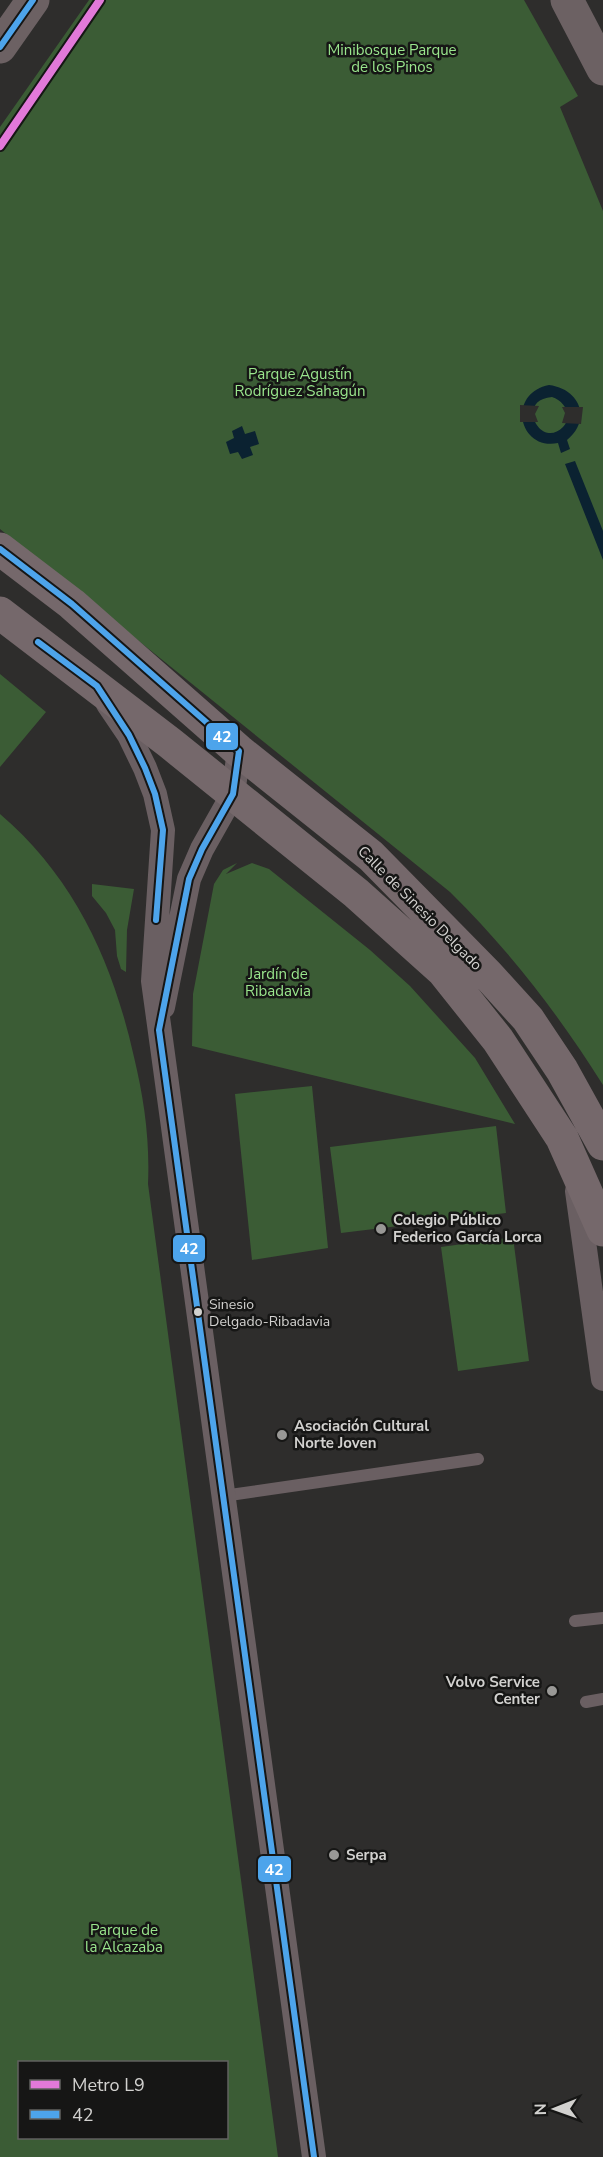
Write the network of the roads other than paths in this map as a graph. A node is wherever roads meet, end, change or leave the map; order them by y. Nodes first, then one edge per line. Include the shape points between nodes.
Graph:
1 (33, 0) edge
2 (567, 0) edge
3 (0, 47) edge
4 (603, 69) edge
5 (0, 549) edge
6 (0, 613) edge
7 (97, 687) junction
8 (238, 751) junction
9 (233, 794) junction
10 (159, 1030) junction
11 (603, 1144) edge
12 (573, 1161) junction
13 (603, 1230) edge
14 (603, 1379) edge
15 (478, 1460) dead end
16 (223, 1496) junction
17 (603, 1618) edge
18 (575, 1621) dead end
19 (603, 1699) edge
20 (586, 1702) dead end
21 (314, 2157) edge

1 - 3 street
2 - 4 street
5 - 8 main road, Calle de Sinesio Delgado via 72,604
6 - 7 main road, Calle de Sinesio Delgado
7 - 9 main road, Calle de Sinesio Delgado
7 - 10 street via 129,735 145,768 164,830 153,981
8 - 9 street
8 - 11 main road, Calle de Sinesio Delgado via 371,856 488,975 528,1019
9 - 10 street via 189,879
9 - 12 main road, Calle de Sinesio Delgado via 356,893 443,971 504,1049
10 - 16 street
12 - 13 main road, Calle de Sinesio Delgado
12 - 14 street, Calle de Sinesio Delgado
15 - 16 lane
16 - 21 street
17 - 18 lane
19 - 20 lane

